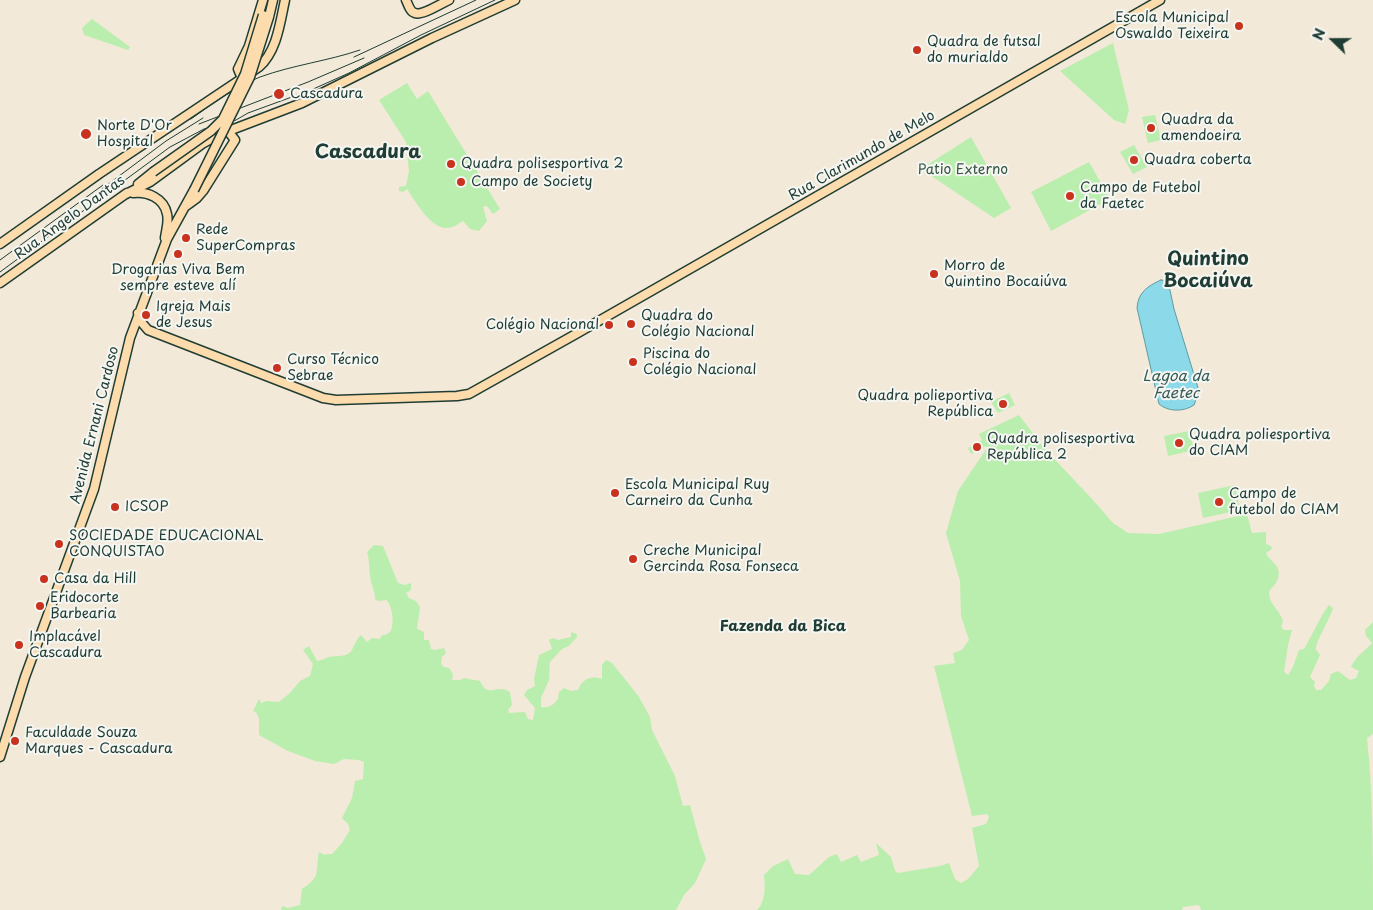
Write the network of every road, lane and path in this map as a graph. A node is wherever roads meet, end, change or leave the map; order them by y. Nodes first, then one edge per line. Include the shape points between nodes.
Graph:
1 (263, 0) edge
2 (267, 0) edge
3 (273, 0) edge
4 (286, 0) edge
5 (406, 0) edge
6 (449, 0) edge
7 (515, 0) edge
8 (1160, 0) edge
9 (266, 16) junction
10 (245, 77) junction
11 (228, 131) junction
12 (124, 195) junction
13 (184, 207) junction
14 (0, 244) edge
15 (163, 250) junction
16 (0, 283) edge
17 (138, 313) junction
18 (148, 330) junction
19 (130, 338) junction
20 (0, 756) edge

1 - 10 main road via 249,46 238,69
2 - 9 main road
3 - 9 main road
4 - 10 main road via 271,52
5 - 6 main road via 416,14
7 - 11 main road via 302,103
8 - 18 main road, Rua Clarimundo de Melo via 470,394 323,398
9 - 12 main road, Rua Angelo Dantas, bridge via 245,74 223,119
9 - 13 main road, Avenida Ernani Cardoso, bridge via 250,77
10 - 14 main road
11 - 12 main road via 202,144 150,182
11 - 13 main road via 236,140 203,191
12 - 15 main road via 145,193 157,198 164,206 168,216
12 - 16 main road, Rua Angelo Dantas
13 - 15 main road, Avenida Ernani Cardoso
15 - 17 main road, Avenida Ernani Cardoso
17 - 18 main road
17 - 19 main road, Avenida Ernani Cardoso
18 - 19 main road via 139,331
19 - 20 main road, Avenida Ernani Cardoso via 94,489 25,677

